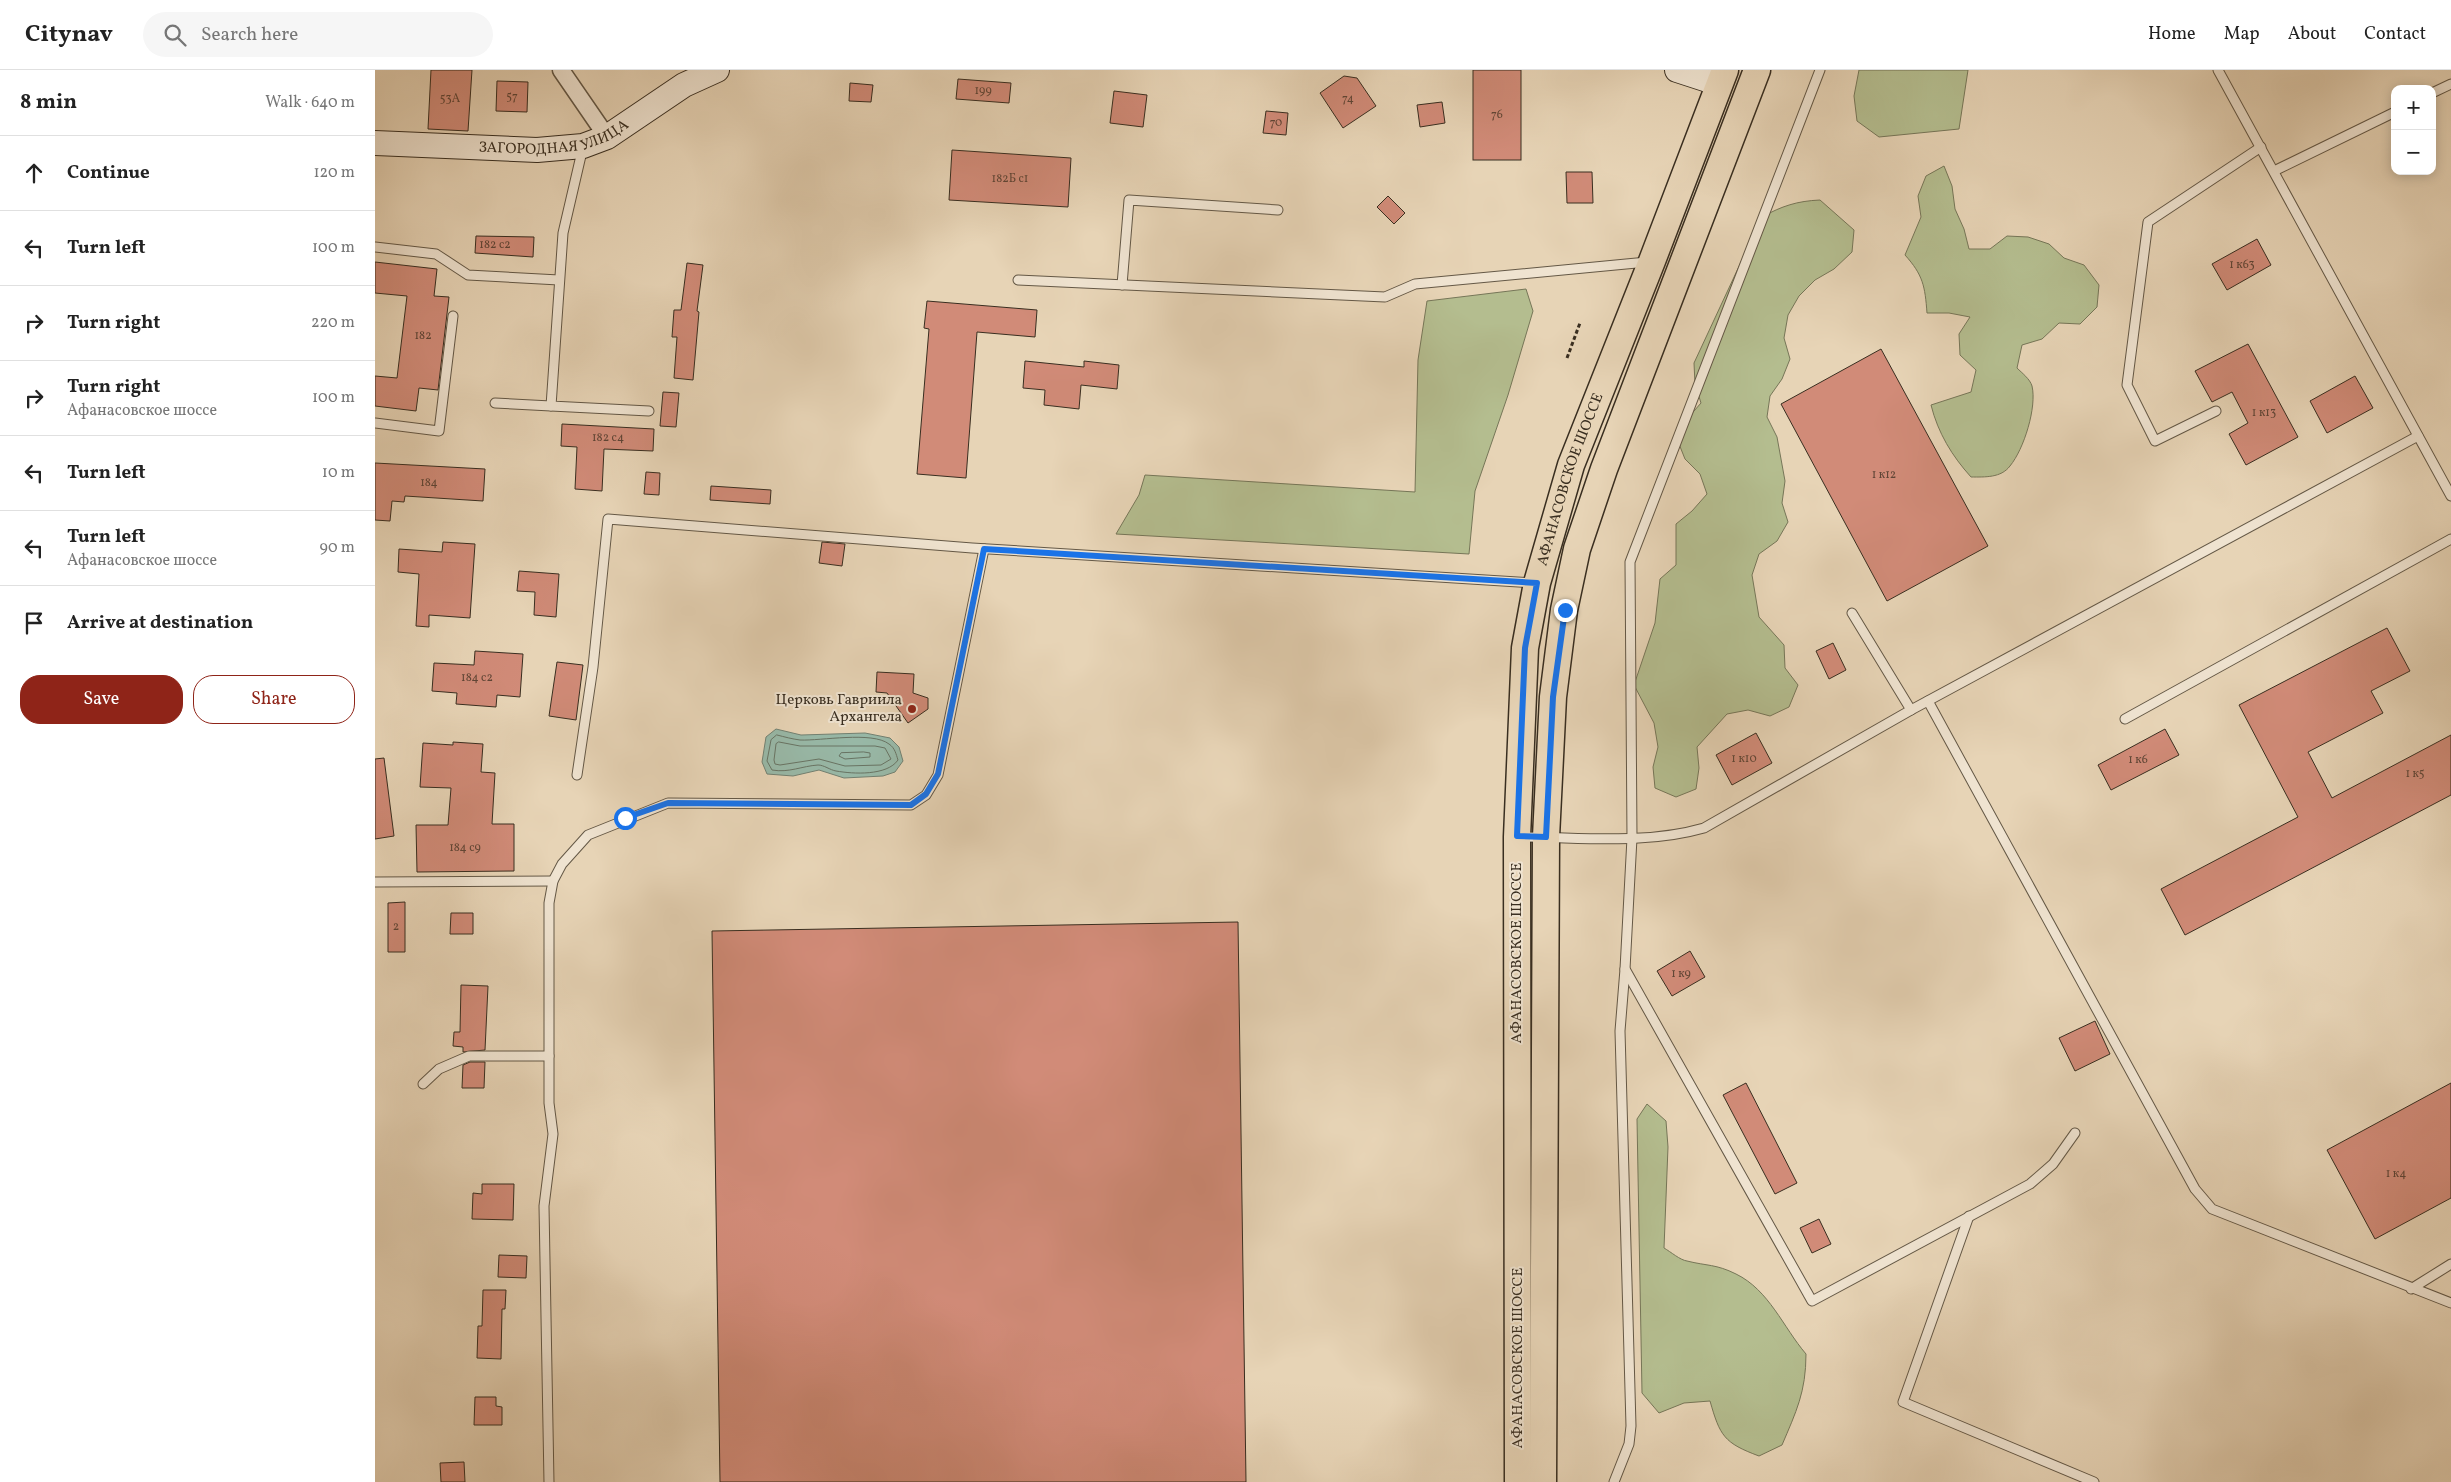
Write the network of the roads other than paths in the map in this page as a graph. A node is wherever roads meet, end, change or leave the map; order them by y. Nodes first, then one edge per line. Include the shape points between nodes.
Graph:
1 (561, 70) edge
2 (717, 70) edge
3 (1677, 70) edge
4 (1757, 70) edge
5 (1820, 70) edge
6 (2218, 70) edge
7 (1723, 77) edge
8 (2451, 84) edge
9 (2436, 91) edge
10 (2391, 114) edge
11 (607, 137) junction
12 (375, 143) edge
13 (583, 146) junction
14 (2261, 147) junction
15 (2274, 171) junction
16 (1278, 210) dead end
17 (375, 246) edge
18 (1652, 261) junction
19 (559, 280) junction
20 (1018, 280) dead end
21 (1122, 285) junction
22 (453, 316) dead end
23 (495, 403) dead end
24 (551, 406) junction
25 (649, 411) dead end
26 (2216, 411) dead end
27 (375, 424) edge
28 (2418, 436) junction
29 (2451, 496) edge
30 (2451, 539) edge
31 (984, 549) junction
32 (1537, 583) junction
33 (1852, 613) dead end
34 (1928, 701) junction
35 (1911, 710) junction
36 (2125, 719) dead end
37 (577, 775) dead end
38 (1517, 836) junction
39 (1546, 837) junction
40 (1632, 838) junction
41 (553, 881) junction
42 (375, 882) edge
43 (1625, 969) junction
44 (549, 1056) junction
45 (423, 1084) dead end
46 (2075, 1133) dead end
47 (1969, 1216) junction
48 (2451, 1264) edge
49 (2411, 1289) junction
50 (2451, 1303) edge
51 (549, 1482) edge
52 (1518, 1482) edge
53 (1543, 1482) edge
54 (1614, 1482) edge
55 (2094, 1482) edge

1 - 11 street
2 - 11 street, ЗАГОРОДНАЯ УЛИЦА via 683,85
3 - 7 street
4 - 39 main road, АФАНАСОВСКОЕ ШОССЕ via 1603,469 1577,549 1553,697
5 - 40 lane via 1630,562
6 - 14 lane
7 - 18 main road, АФАНАСОВСКОЕ ШОССЕ
8 - 9 lane
10 - 15 lane
11 - 13 street, ЗАГОРОДНАЯ УЛИЦА
12 - 13 street, ЗАГОРОДНАЯ УЛИЦА via 537,150
13 - 19 lane via 563,232
14 - 15 lane
14 - 26 lane via 2148,222 2127,385 2155,441
15 - 28 lane
16 - 21 lane via 1129,200
17 - 19 lane via 436,254 468,275
18 - 21 lane via 1415,284 1385,297
18 - 32 main road, АФАНАСОВСКОЕ ШОССЕ via 1571,465
19 - 24 lane
20 - 21 lane
22 - 27 lane via 439,431
23 - 24 lane
24 - 25 lane
28 - 29 lane
28 - 34 lane
30 - 36 lane
31 - 32 lane
31 - 37 lane via 608,519 593,667
31 - 41 lane via 938,774 926,794 911,805 668,803 587,835 562,864
32 - 38 main road, АФАНАСОВСКОЕ ШОССЕ via 1525,648
33 - 35 lane
34 - 35 lane
34 - 49 lane via 2195,1189 2212,1209
35 - 40 lane via 1704,828 1678,835
38 - 39 lane
38 - 52 main road, АФАНАСОВСКОЕ ШОССЕ
39 - 40 lane
39 - 53 main road, АФАНАСОВСКОЕ ШОССЕ
40 - 43 lane
41 - 42 lane
41 - 44 lane via 549,904
43 - 47 lane via 1812,1301
43 - 54 lane via 1620,1031 1631,1426 1629,1444
44 - 45 lane via 469,1056 439,1069
44 - 51 lane via 553,1134 544,1206
46 - 47 lane via 2053,1164 2030,1184
47 - 55 lane via 1903,1402
48 - 49 lane
49 - 50 lane

